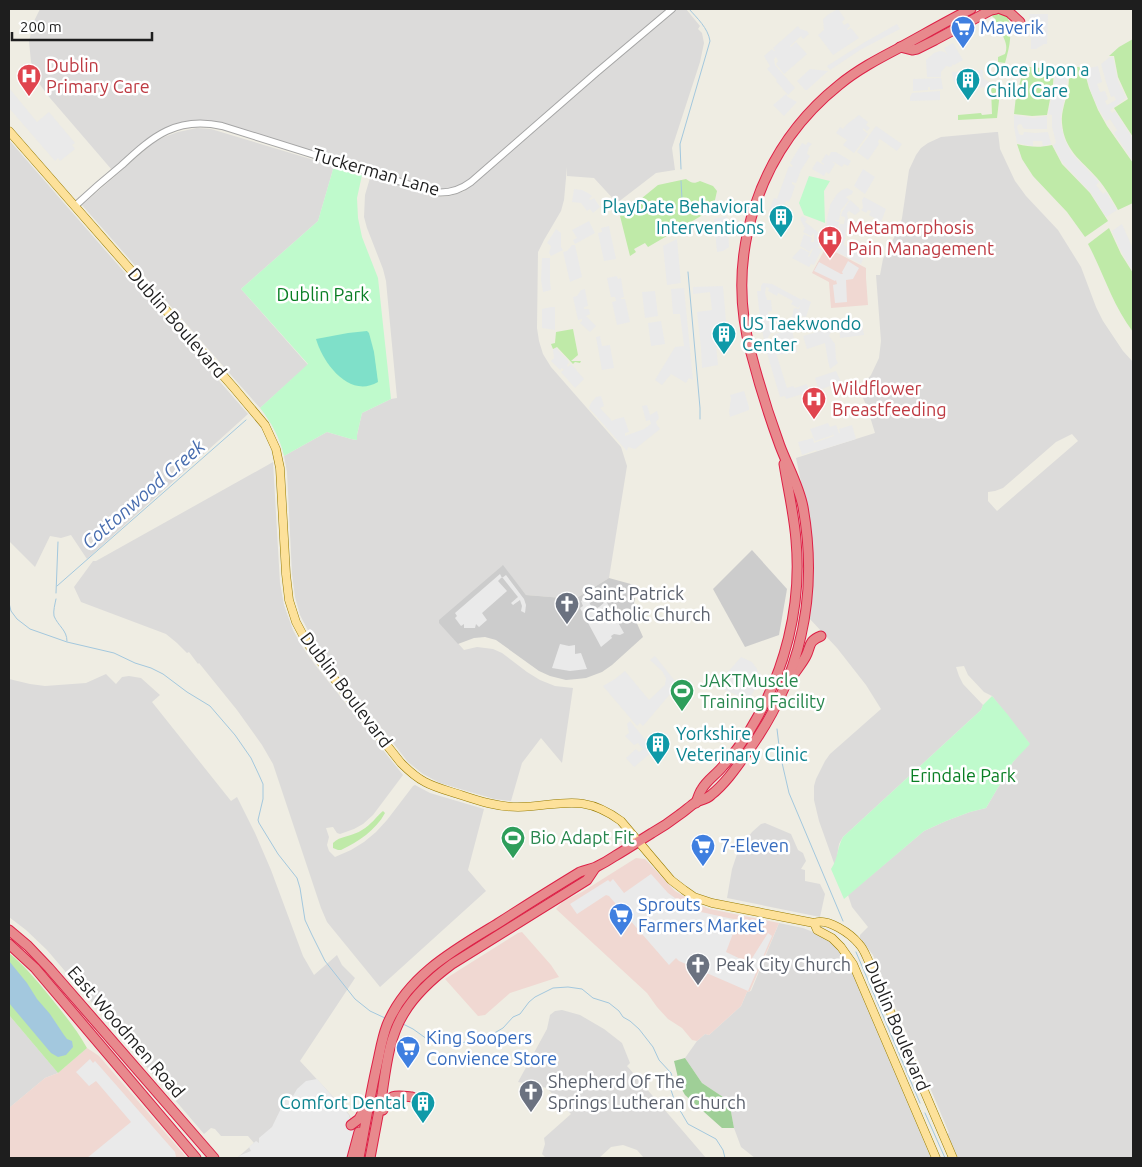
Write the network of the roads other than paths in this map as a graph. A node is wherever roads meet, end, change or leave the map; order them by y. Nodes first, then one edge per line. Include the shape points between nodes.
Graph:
1 (672, 9) edge
2 (971, 9) edge
3 (996, 9) edge
4 (1001, 9) edge
5 (1020, 22) dead end
6 (900, 47) junction
7 (9, 131) edge
8 (75, 206) junction
9 (780, 446) junction
10 (794, 611) junction
11 (804, 618) junction
12 (820, 636) dead end
13 (779, 700) junction
14 (696, 803) junction
15 (639, 842) junction
16 (595, 868) junction
17 (814, 923) junction
18 (9, 930) edge
19 (9, 944) edge
20 (387, 1044) junction
21 (412, 1097) dead end
22 (369, 1100) junction
23 (351, 1125) dead end
24 (374, 1135) junction
25 (196, 1158) edge
26 (214, 1158) edge
27 (352, 1158) edge
28 (359, 1158) edge
29 (372, 1158) edge
30 (936, 1158) edge
31 (954, 1158) edge

1 - 8 street, Tuckerman Lane via 461,189 433,192 222,126 199,124 176,127 155,136
2 - 6 highway
3 - 6 highway via 917,49
4 - 5 highway
6 - 9 highway via 839,84 813,108 780,150 754,207 745,243 743,312 750,351
7 - 8 main road, Dublin Boulevard
8 - 15 main road, Dublin Boulevard via 265,424 280,468 286,574 296,622 313,652 401,763 413,775 435,787 493,804 518,807 575,803 596,806 621,821
9 - 10 highway via 796,538 798,577
9 - 11 highway via 799,492 805,519 809,572
10 - 11 highway
10 - 14 highway via 782,663 760,714 733,754 702,788
11 - 13 highway via 793,668
12 - 13 highway via 809,645 806,658
13 - 14 highway via 756,741 734,770 709,797
14 - 15 highway
15 - 16 highway
15 - 17 main road, Dublin Boulevard via 671,880 694,897
16 - 20 highway via 587,880 440,973 420,992
16 - 20 highway via 580,872 430,968 396,1007 388,1023
17 - 30 main road, Dublin Boulevard via 818,930 841,947 853,964
17 - 31 main road, Dublin Boulevard via 824,921 842,929 865,953
18 - 26 highway, East Woodmen Road via 49,968
19 - 25 highway, East Woodmen Road via 40,974
20 - 22 highway
20 - 24 highway
21 - 24 highway via 388,1099
22 - 23 highway via 359,1119
22 - 27 highway
22 - 28 highway
24 - 29 highway

